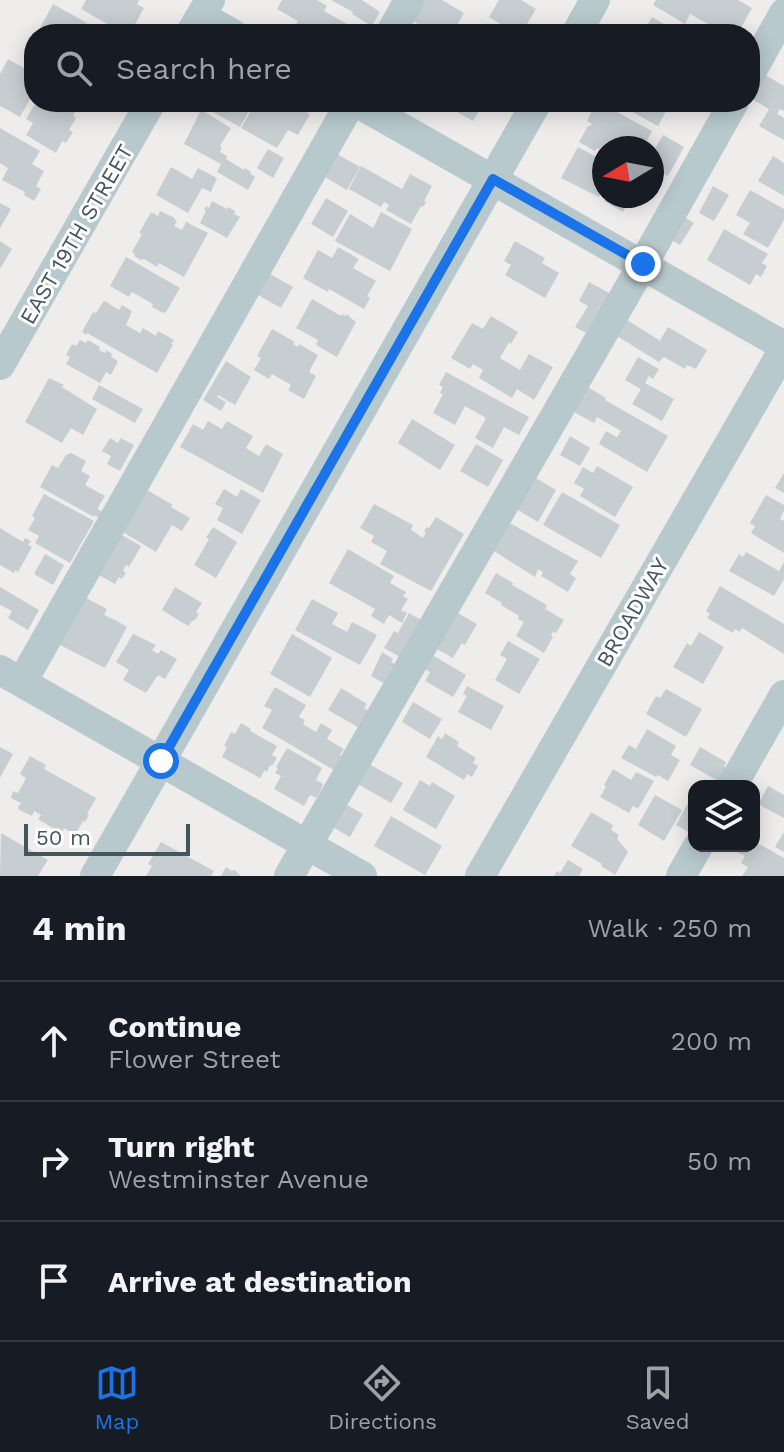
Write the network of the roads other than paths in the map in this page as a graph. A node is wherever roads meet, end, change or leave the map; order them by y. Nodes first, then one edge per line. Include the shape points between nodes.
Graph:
1 (409, 0) edge
2 (595, 0) edge
3 (784, 13) edge
4 (396, 24) edge
5 (582, 24) edge
6 (760, 56) edge
7 (145, 112) edge
8 (348, 112) edge
9 (372, 112) edge
10 (531, 112) edge
11 (728, 112) edge
12 (493, 179) junction
13 (643, 264) junction
14 (784, 347) edge
15 (0, 365) edge
16 (11, 676) edge
17 (784, 695) edge
18 (161, 761) junction
19 (735, 780) edge
20 (307, 844) junction
21 (695, 852) edge
22 (95, 876) edge
23 (289, 876) edge
24 (362, 876) edge
25 (480, 876) edge
26 (681, 876) edge

1 - 4 street
2 - 5 street
3 - 6 street
7 - 15 street, EAST 19TH STREET
8 - 16 street
9 - 12 street
10 - 12 street
11 - 13 street
12 - 13 street
12 - 18 street
13 - 14 street
13 - 20 street
14 - 25 street, BROADWAY
16 - 18 street
17 - 19 street
18 - 20 street
18 - 22 street
20 - 23 street
20 - 24 street
21 - 26 street

